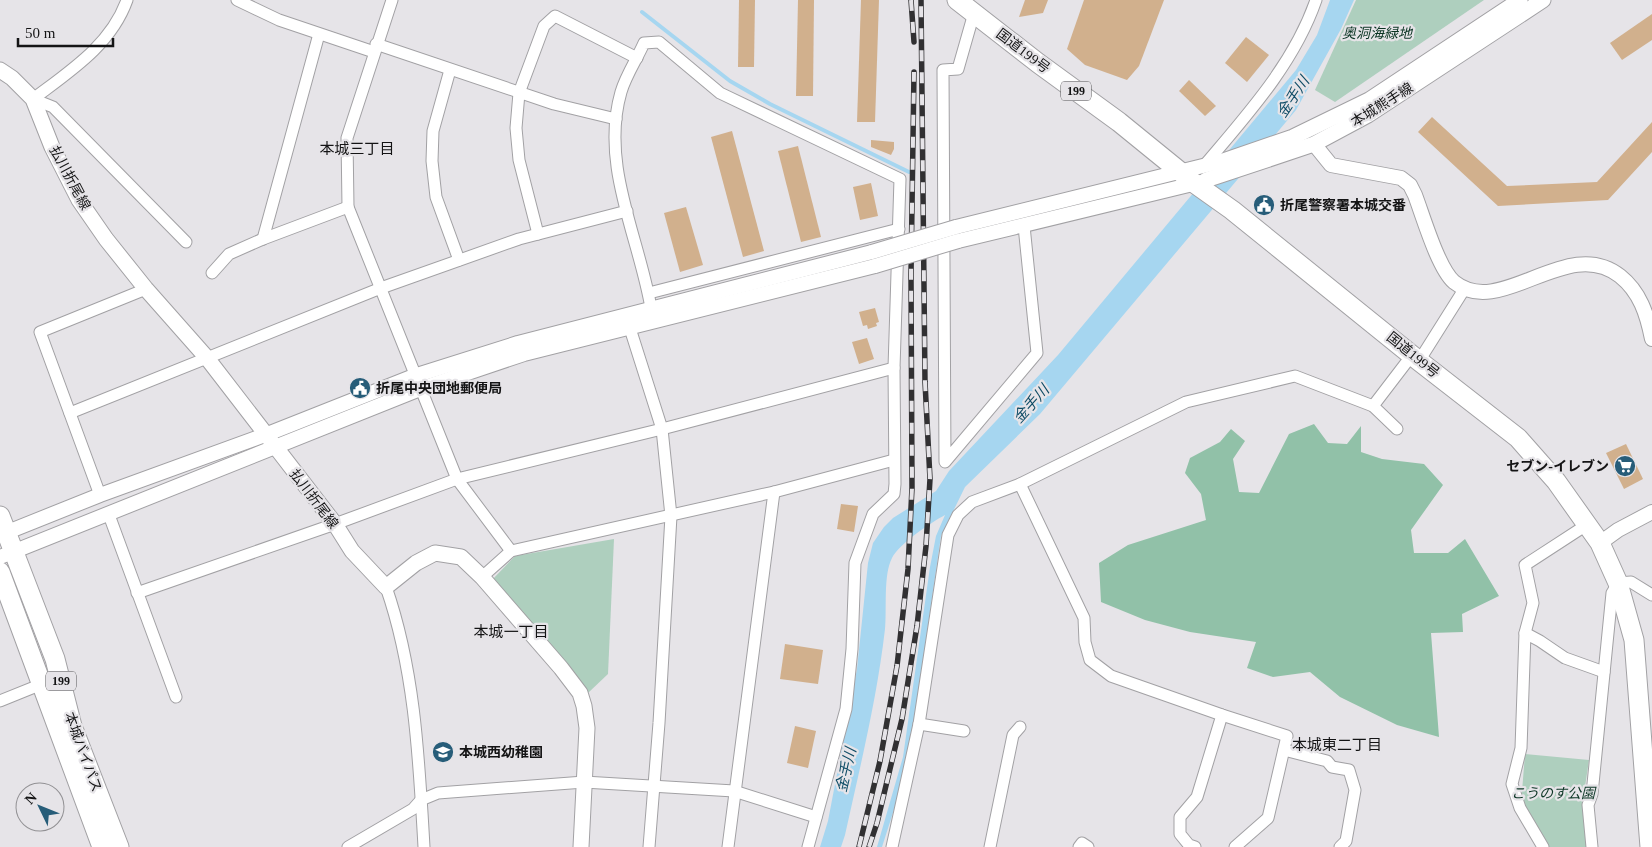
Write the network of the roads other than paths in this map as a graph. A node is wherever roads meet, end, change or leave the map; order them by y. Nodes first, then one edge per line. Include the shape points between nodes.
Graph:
1 (127, 0) edge
2 (237, 0) edge
3 (392, 0) edge
4 (958, 0) edge
5 (1316, 0) edge
6 (1520, 0) edge
7 (1543, 0) edge
8 (974, 13) junction
9 (319, 34) junction
10 (375, 48) junction
11 (637, 58) junction
12 (0, 70) edge
13 (450, 70) junction
14 (519, 92) junction
15 (33, 99) junction
16 (616, 119) junction
17 (1314, 144) junction
18 (1223, 161) joint
19 (1179, 171) junction
20 (1201, 177) junction
21 (348, 207) junction
22 (627, 211) junction
23 (1024, 226) junction
24 (899, 229) junction
25 (538, 234) junction
26 (957, 234) junction
27 (263, 239) junction
28 (186, 242) dead end
29 (459, 260) junction
30 (212, 273) dead end
31 (380, 288) junction
32 (1465, 288) junction
33 (146, 289) junction
34 (648, 293) junction
35 (651, 308) junction
36 (628, 321) junction
37 (1652, 339) edge
38 (207, 358) junction
39 (1416, 358) junction
40 (894, 368) junction
41 (417, 382) junction
42 (1373, 406) junction
43 (70, 413) junction
44 (662, 429) junction
45 (1397, 429) dead end
46 (270, 441) junction
47 (894, 460) junction
48 (456, 479) junction
49 (1020, 484) junction
50 (774, 492) junction
51 (100, 495) junction
52 (1652, 512) edge
53 (108, 515) junction
54 (671, 516) junction
55 (335, 524) junction
56 (1588, 524) junction
57 (2, 528) edge
58 (1600, 543) junction
59 (511, 551) junction
60 (7, 554) edge
61 (0, 572) edge
62 (482, 578) junction
63 (1618, 583) junction
64 (386, 587) junction
65 (137, 594) junction
66 (1652, 595) edge
67 (1525, 633) junction
68 (1604, 672) junction
69 (42, 684) junction
70 (176, 697) dead end
71 (0, 701) edge
72 (1222, 715) junction
73 (920, 724) junction
74 (1020, 727) dead end
75 (964, 731) dead end
76 (1284, 750) junction
77 (584, 782) junction
78 (654, 787) junction
79 (734, 791) junction
80 (421, 800) junction
81 (816, 817) junction
82 (102, 847) edge
83 (119, 847) edge
84 (348, 847) edge
85 (424, 847) edge
86 (581, 847) edge
87 (649, 847) edge
88 (728, 847) edge
89 (808, 847) edge
90 (892, 847) edge
91 (990, 847) edge
92 (1079, 847) edge
93 (1088, 847) edge
94 (1195, 847) edge
95 (1235, 847) edge
96 (1340, 847) edge
97 (1543, 847) edge
98 (1592, 847) edge
99 (1650, 847) edge

1 - 15 street via 108,36 76,67
2 - 9 street
3 - 10 street
4 - 8 highway, 国道199号 / 199
5 - 20 street via 1280,70
6 - 18 main road, 本城熊手線 via 1369,100 1316,128
7 - 17 main road, 本城熊手線 via 1368,115
8 - 19 highway, 国道199号 / 199
8 - 23 street via 958,69 943,70 945,462 1037,353
9 - 10 street
9 - 27 street
10 - 13 street
10 - 21 street via 347,138
11 - 14 street via 555,16 544,26
11 - 16 street via 622,90
11 - 24 street via 644,43 659,42 720,93 900,179
12 - 15 main road, 払川折尾線
13 - 14 street
13 - 29 street via 433,132 432,161 436,197
14 - 16 street
14 - 25 street via 516,128 519,160
15 - 28 street via 53,107
15 - 33 main road, 払川折尾線 via 52,147 79,200
16 - 22 street via 614,148
17 - 20 main road, 本城熊手線
17 - 32 street via 1331,165 1401,178 1410,185 1443,268 1453,281
18 - 20 street
19 - 20 highway, 国道199号 / 199
19 - 26 street
20 - 23 street
20 - 39 highway, 国道199号 / 199 via 1232,210
21 - 27 street
21 - 31 street
22 - 25 street
22 - 34 street
23 - 26 street
24 - 34 street
24 - 40 street
25 - 29 street
26 - 35 street, bridge
26 - 36 street, bridge via 875,266
27 - 30 street via 229,254
29 - 31 street
31 - 38 street
31 - 41 street
32 - 37 street via 1475,292 1500,289 1557,268 1599,265 1628,282 1637,294 1644,306
32 - 39 street
33 - 38 main road, 払川折尾線
33 - 43 street via 40,332
34 - 35 street
35 - 36 street
36 - 41 street via 518,343
36 - 44 street
38 - 43 street
38 - 46 main road, 払川折尾線
39 - 42 street
39 - 56 highway, 国道199号 / 199 via 1518,438 1556,480
40 - 44 street
40 - 47 street
41 - 46 street
41 - 48 street
42 - 45 street
42 - 49 street via 1295,376 1186,402
43 - 51 street
44 - 48 street
44 - 54 street
46 - 51 street
46 - 53 street
46 - 55 main road, 払川折尾線
47 - 50 street
47 - 81 street via 894,494 874,514 854,563 852,649 846,709
48 - 55 street
48 - 59 street
49 - 72 street via 1084,618 1090,660 1111,676
49 - 73 street via 972,502 958,515 948,535
50 - 54 street
50 - 79 street
51 - 57 street
52 - 58 street
53 - 60 street
53 - 65 street
54 - 59 street
54 - 78 street
55 - 64 main road, 払川折尾線 via 352,551
55 - 65 street
56 - 58 highway, 国道199号 / 199
56 - 67 street via 1525,565 1533,603
57 - 60 highway, 本城バイパス / 199
58 - 63 highway, 国道199号 / 199
59 - 62 street
60 - 83 highway, 本城バイパス / 199 via 55,660 72,726
61 - 69 highway, 本城バイパス / 199
62 - 64 main road via 461,557 435,553 416,563
62 - 77 main road via 580,693 586,728
63 - 66 street via 1631,582
63 - 68 street via 1612,593
63 - 99 highway, 国道199号 / 199 via 1634,640
64 - 80 street via 396,616 411,687
65 - 70 street
67 - 68 street via 1565,658
67 - 97 street via 1521,748 1512,784 1520,808
68 - 98 street via 1592,794 1588,805
69 - 71 street
69 - 82 highway, 本城バイパス / 199
72 - 76 street via 1287,736
72 - 94 street via 1197,797 1180,817 1180,834
73 - 75 street
73 - 90 street
74 - 91 street via 1013,735
76 - 95 street via 1268,818
76 - 96 street via 1349,770 1355,790 1346,841
77 - 78 street
77 - 80 street via 438,793
77 - 86 main road
78 - 79 street
78 - 87 street
79 - 81 street
79 - 88 street
80 - 84 street via 413,809
80 - 85 street
81 - 89 street
92 - 93 street via 1082,843

